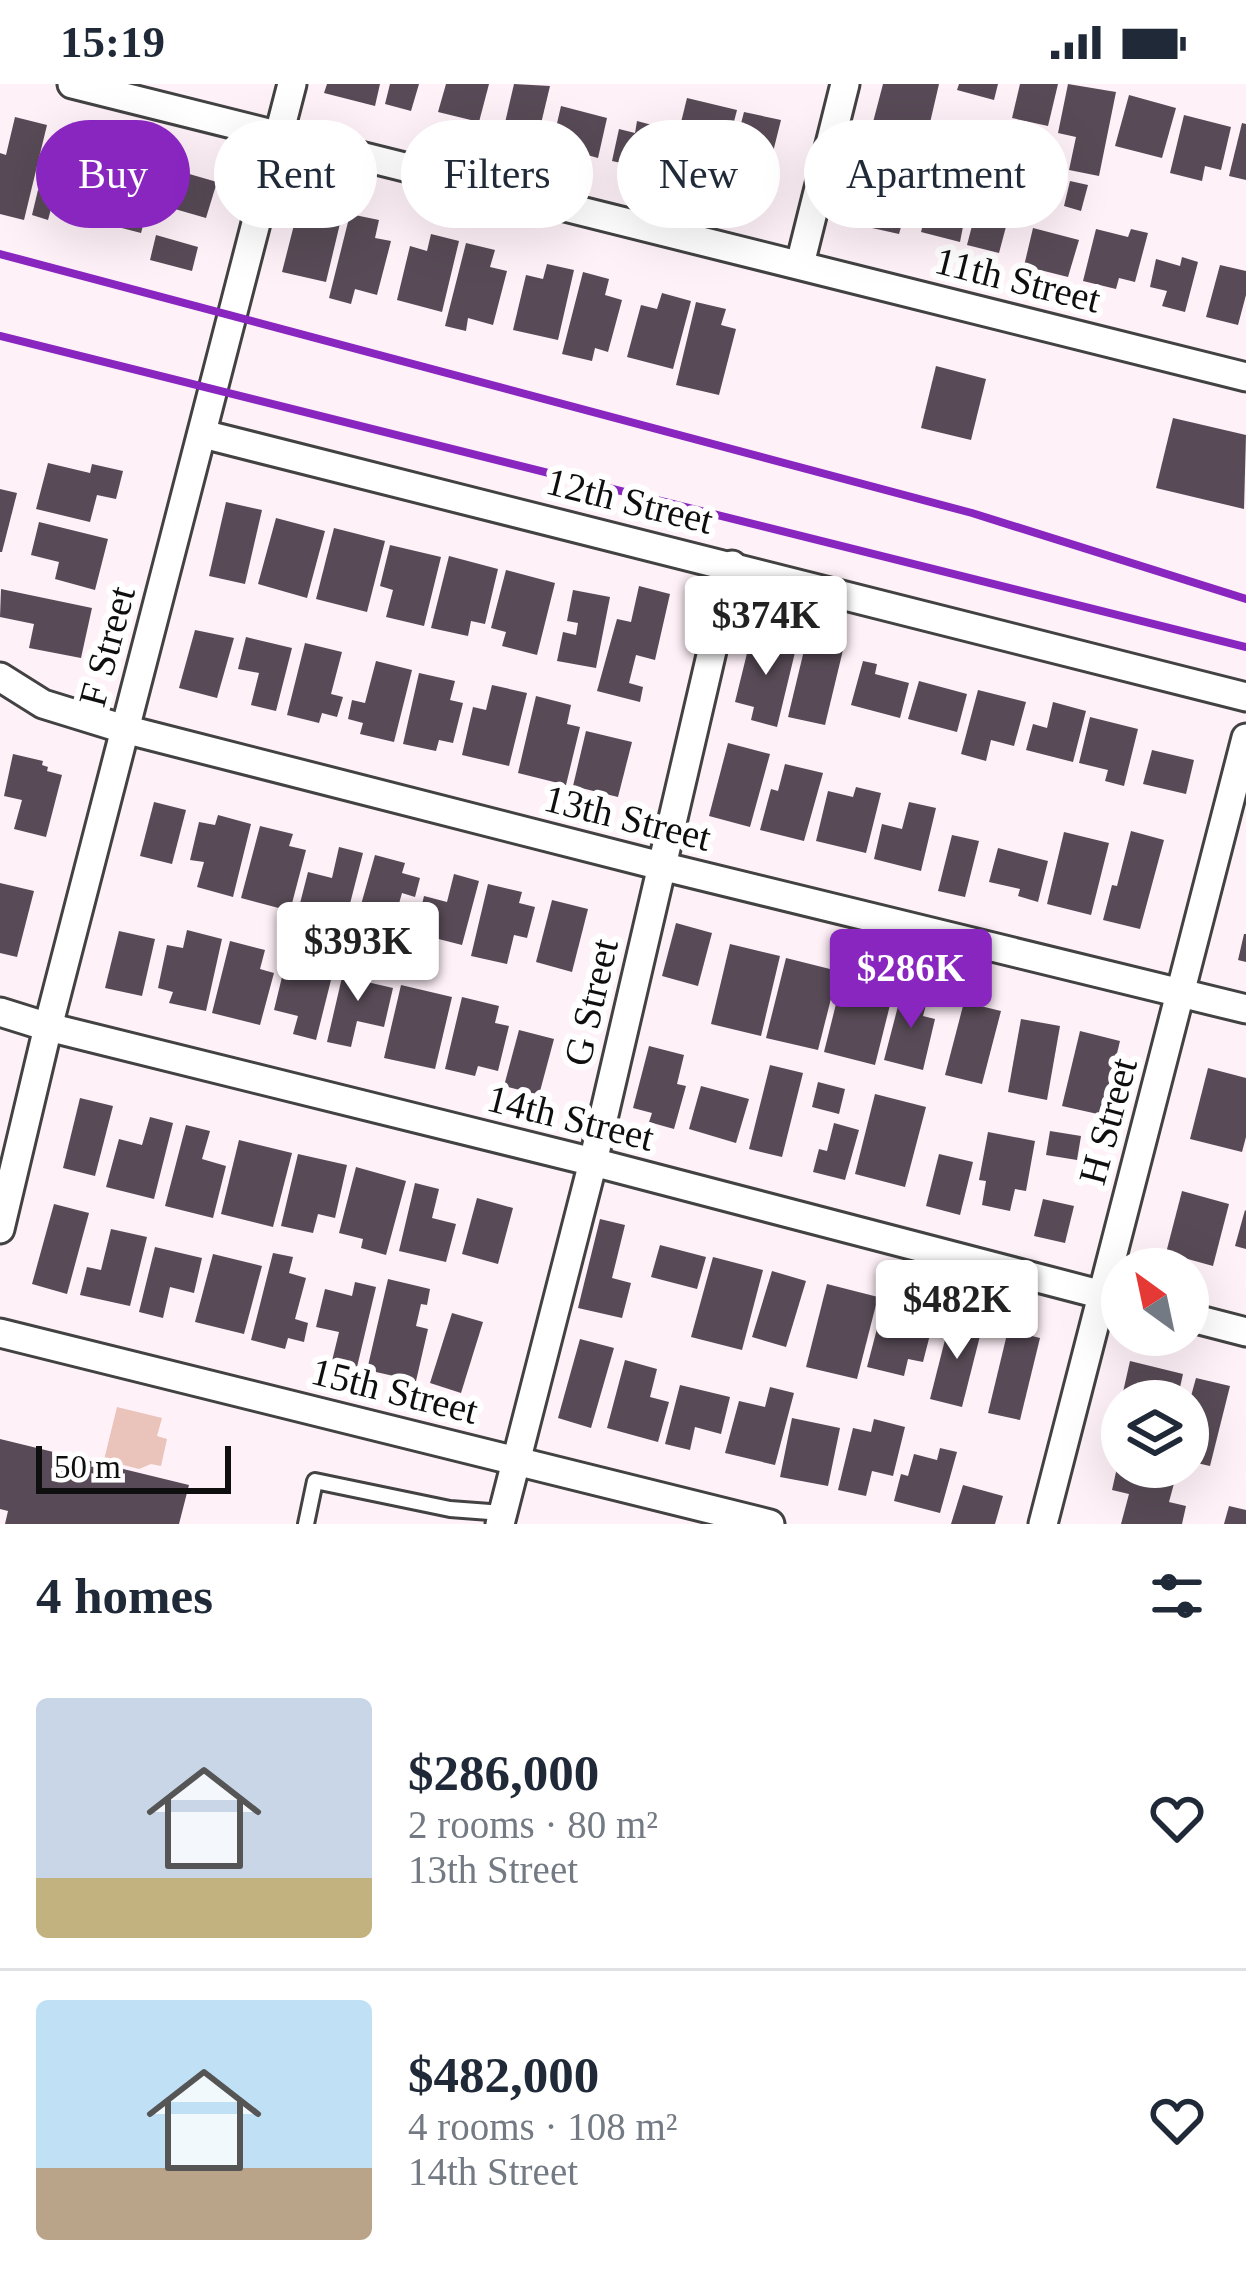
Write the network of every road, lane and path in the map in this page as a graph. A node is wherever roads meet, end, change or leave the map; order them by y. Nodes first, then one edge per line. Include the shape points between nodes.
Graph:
1 (72, 84) edge
2 (292, 84) edge
3 (845, 84) edge
4 (215, 120) edge
5 (283, 120) edge
6 (377, 160) edge
7 (256, 228) edge
8 (800, 264) junction
9 (1246, 377) edge
10 (203, 434) junction
11 (732, 565) junction
12 (0, 677) edge
13 (1246, 697) edge
14 (124, 729) junction
15 (1246, 738) edge
16 (661, 866) junction
17 (1181, 993) junction
18 (1246, 1009) edge
19 (0, 1012) edge
20 (48, 1027) junction
21 (593, 1162) junction
22 (0, 1229) edge
23 (1123, 1248) edge
24 (1101, 1294) edge
25 (1209, 1322) edge
26 (1246, 1332) edge
27 (0, 1333) edge
28 (1101, 1333) edge
29 (517, 1460) junction
30 (501, 1519) edge
31 (305, 1524) edge
32 (770, 1524) edge
33 (1043, 1524) edge

1 - 4 street, 11th Street
2 - 5 street, F Street
3 - 8 street
6 - 8 street, 11th Street
7 - 10 street, F Street
8 - 9 street, 11th Street
10 - 11 street, 12th Street
10 - 14 street, F Street
11 - 13 street, 12th Street
11 - 16 street, G Street
12 - 14 street, 13th Street via 44,704
14 - 16 street, 13th Street
14 - 20 street, F Street
15 - 17 street, H Street
16 - 17 street, 13th Street
16 - 21 street, G Street
17 - 18 street, 13th Street
17 - 23 street, H Street
19 - 20 street, 14th Street
20 - 21 street, 14th Street
20 - 22 street, F Street
21 - 24 street, 14th Street
21 - 29 street, G Street
25 - 26 street
27 - 29 street, 15th Street
28 - 33 street, H Street
29 - 30 street, G Street
29 - 32 street, 15th Street
30 - 31 lane via 315,1480

